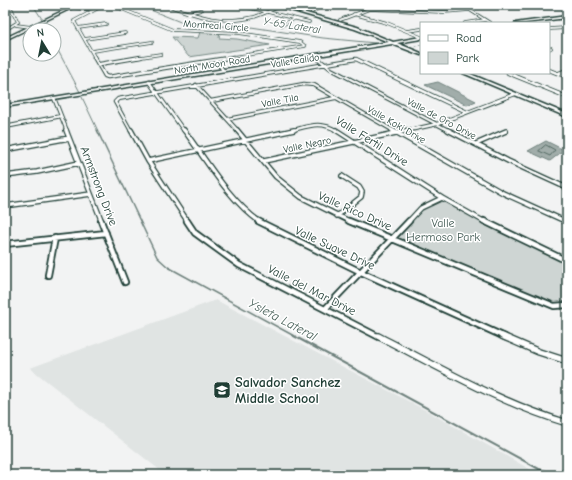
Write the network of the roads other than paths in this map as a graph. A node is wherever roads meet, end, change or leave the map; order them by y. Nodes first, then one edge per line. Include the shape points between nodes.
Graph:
1 (77, 5) edge
2 (104, 5) edge
3 (112, 5) edge
4 (169, 5) edge
5 (239, 5) edge
6 (274, 5) edge
7 (282, 5) edge
8 (323, 5) edge
9 (462, 5) edge
10 (72, 7) junction
11 (5, 8) edge
12 (94, 10) junction
13 (201, 10) dead end
14 (408, 10) junction
15 (468, 10) junction
16 (268, 12) junction
17 (312, 12) junction
18 (187, 13) junction
19 (354, 14) junction
20 (410, 15) dead end
21 (567, 17) edge
22 (294, 19) junction
23 (340, 20) junction
24 (485, 20) junction
25 (41, 22) edge
26 (309, 22) dead end
27 (472, 22) edge
28 (488, 22) edge
29 (525, 22) edge
30 (106, 24) dead end
31 (282, 24) dead end
32 (16, 25) junction
33 (22, 26) edge
34 (78, 28) junction
35 (550, 28) edge
36 (567, 28) edge
37 (420, 29) edge
38 (5, 30) edge
39 (22, 31) edge
40 (407, 31) junction
41 (124, 33) dead end
42 (420, 38) edge
43 (420, 38) edge
44 (5, 39) edge
45 (85, 39) junction
46 (400, 41) junction
47 (152, 42) dead end
48 (394, 42) junction
49 (92, 50) junction
50 (420, 50) edge
51 (161, 54) dead end
52 (420, 54) edge
53 (313, 55) junction
54 (216, 61) junction
55 (100, 64) junction
56 (323, 64) junction
57 (223, 70) junction
58 (550, 70) edge
59 (567, 70) edge
60 (558, 73) junction
61 (467, 74) edge
62 (476, 74) edge
63 (510, 74) edge
64 (567, 76) edge
65 (149, 82) junction
66 (196, 85) junction
67 (156, 92) junction
68 (515, 94) junction
69 (567, 97) edge
70 (54, 98) junction
71 (335, 98) junction
72 (118, 99) joint
73 (211, 101) junction
74 (5, 106) edge
75 (467, 112) junction
76 (567, 114) edge
77 (61, 116) junction
78 (228, 119) junction
79 (437, 124) junction
80 (5, 127) edge
81 (506, 131) dead end
82 (397, 133) junction
83 (69, 138) junction
84 (244, 140) junction
85 (356, 142) junction
86 (476, 144) junction
87 (5, 150) edge
88 (197, 150) junction
89 (148, 161) junction
90 (264, 162) junction
91 (79, 164) junction
92 (5, 176) edge
93 (342, 176) dead end
94 (567, 188) edge
95 (91, 194) junction
96 (442, 198) junction
97 (5, 206) edge
98 (337, 216) junction
99 (567, 222) edge
100 (106, 233) junction
101 (55, 238) junction
102 (392, 238) junction
103 (5, 244) edge
104 (567, 261) edge
105 (361, 272) junction
106 (48, 275) dead end
107 (125, 282) dead end
108 (567, 305) edge
109 (326, 308) junction
110 (567, 361) edge
111 (567, 423) edge

1 - 10 main road
2 - 12 street
3 - 54 street, Montreal Circle via 173,30 248,34 300,42 304,46
4 - 18 street
5 - 16 street
6 - 7 main road
7 - 16 street
7 - 17 main road
7 - 48 main road
8 - 17 street
9 - 15 street
10 - 12 street
10 - 25 main road
11 - 32 street via 11,8 18,22
12 - 34 street via 75,19
13 - 18 street
14 - 15 street
14 - 19 street via 369,9
14 - 20 street
15 - 24 street
16 - 18 street via 248,18 199,17
16 - 22 street
17 - 23 main road
19 - 23 street
19 - 40 street
21 - 29 main road
22 - 26 street
22 - 31 street
23 - 46 main road
24 - 27 street
24 - 28 street
30 - 34 street
32 - 33 street
32 - 38 street
34 - 45 street, Montreal Circle
35 - 36 street
37 - 40 street
39 - 44 main road
40 - 42 street
41 - 45 street
43 - 46 main road, North Moon Road
45 - 49 street, Montreal Circle
46 - 48 main road, North Moon Road
46 - 50 main road
47 - 49 street
48 - 52 main road
48 - 53 main road, North Moon Road
49 - 55 street, Montreal Circle
51 - 55 street
53 - 56 street, Valle de Oro Drive
53 - 57 main road, North Moon Road
54 - 55 street, Montreal Circle via 114,77 106,76
54 - 57 street
56 - 66 street, Valle Calido
56 - 75 street, Valle Calido via 356,59
56 - 79 street, Valle de Oro Drive
57 - 65 main road, North Moon Road
58 - 60 street
59 - 60 street
60 - 64 street
61 - 68 main road
62 - 76 main road
63 - 69 street
65 - 67 street, Valle Suave Drive
65 - 70 main road, North Moon Road
66 - 67 street, Valle Calido
66 - 73 street, Valle Rico Drive
67 - 72 street, Valle Calido
67 - 88 street, Valle Suave Drive
68 - 75 street, Valle Negro
68 - 76 main road
70 - 74 main road, North Moon Road
70 - 77 street, Armstrong Drive
71 - 73 street, Valle Koki Drive via 310,84
71 - 78 street, Valle Tila
71 - 82 street, Valle Koki Drive
72 - 89 street, Valle del Mar Drive via 115,102
73 - 78 street, Valle Rico Drive
75 - 79 street, Valle Negro
77 - 80 street
77 - 83 street, Armstrong Drive
78 - 84 street, Valle Rico Drive
79 - 82 street, Valle Negro
79 - 86 street, Valle de Oro Drive
81 - 86 street
82 - 85 street, Valle Negro
82 - 99 street, Valle Koki Drive via 503,193
83 - 87 street
83 - 91 street, Armstrong Drive
84 - 85 street, Valle Fertil Drive via 321,124 328,125
84 - 88 street, Valle Fertil Drive
84 - 90 street, Valle Rico Drive
85 - 90 street, Valle Negro
85 - 96 street, Valle Fertil Drive
86 - 94 street, Valle de Oro Drive via 528,172
88 - 89 street, Valle Fertil Drive
88 - 105 street, Valle Suave Drive via 246,212 264,226
89 - 109 street, Valle del Mar Drive via 195,233 205,242 239,265
90 - 98 street, Valle Rico Drive via 294,192
91 - 92 street
91 - 95 street, Armstrong Drive
93 - 98 street via 359,187 362,192 361,197
95 - 97 street
95 - 100 street, Armstrong Drive
96 - 102 street via 421,208
96 - 104 street, Valle Fertil Drive via 500,230
98 - 102 street, Valle Rico Drive
100 - 101 street
100 - 107 street, Armstrong Drive
101 - 103 street
101 - 106 street
102 - 105 street
102 - 108 street, Valle Rico Drive via 554,306
105 - 109 street
105 - 110 street, Valle Suave Drive via 539,352
109 - 111 street, Valle del Mar Drive via 506,401

